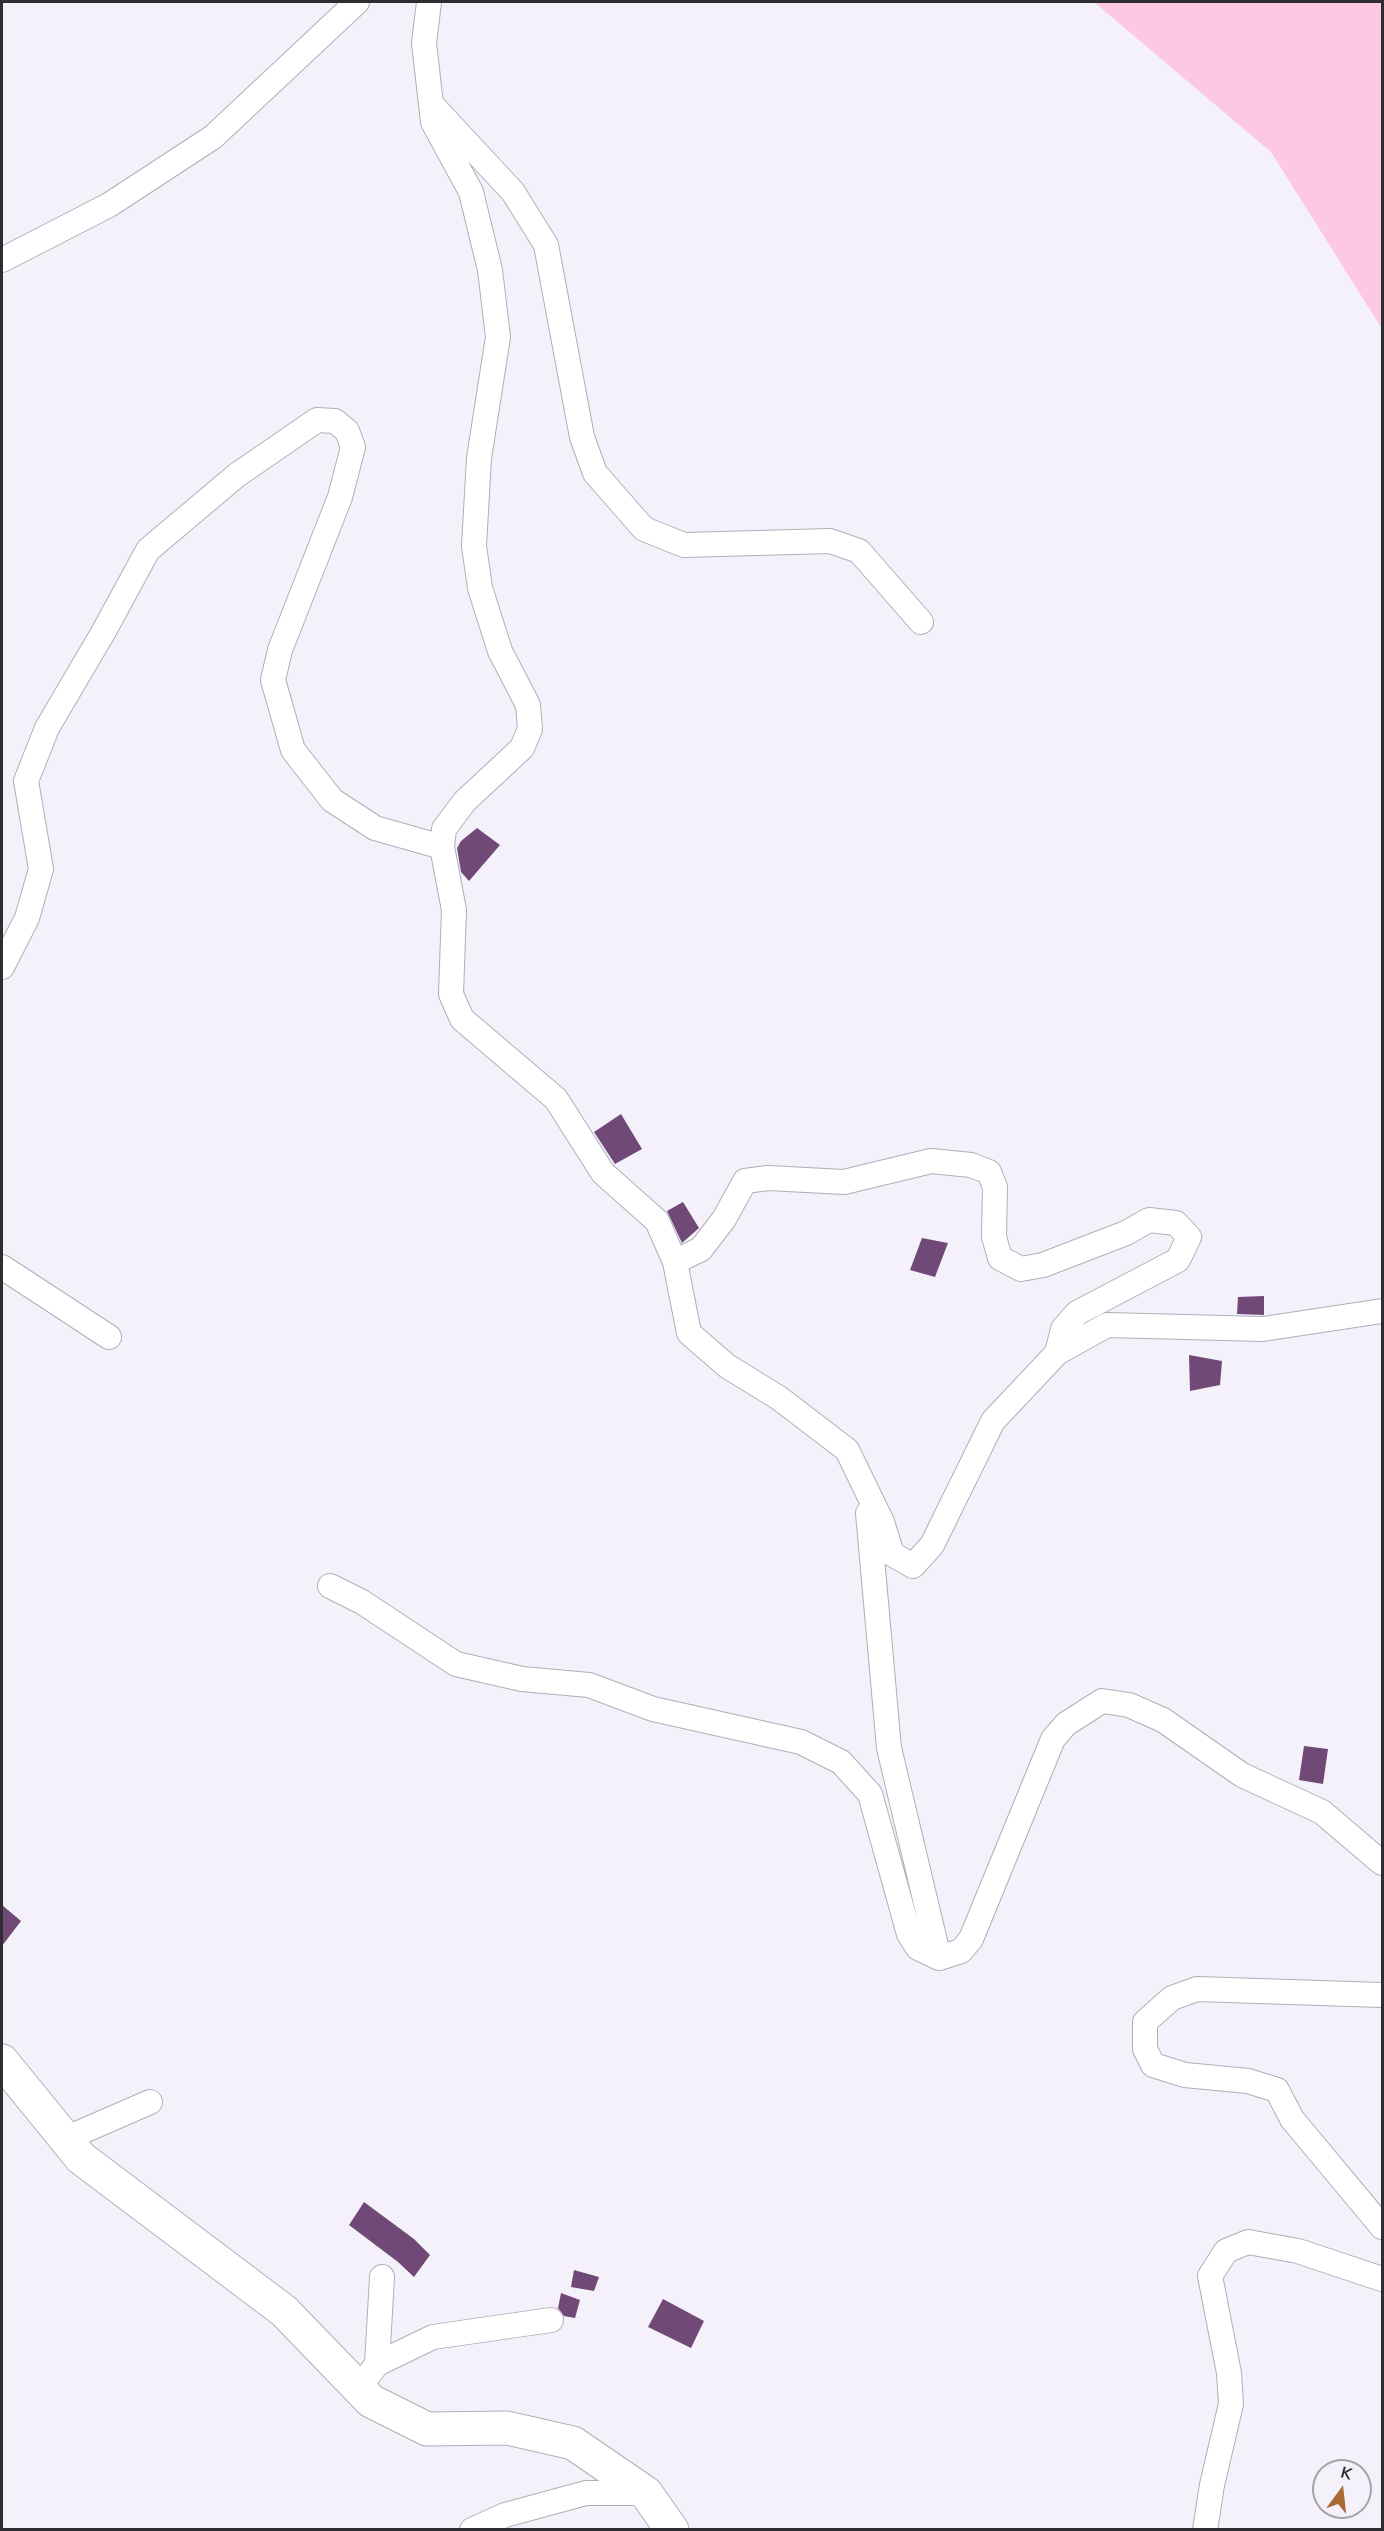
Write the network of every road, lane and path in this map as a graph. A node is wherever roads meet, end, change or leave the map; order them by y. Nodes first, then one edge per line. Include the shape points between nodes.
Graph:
1 (357, 2) edge
2 (429, 2) edge
3 (431, 104) junction
4 (2, 260) edge
5 (921, 622) dead end
6 (442, 847) junction
7 (2, 967) edge
8 (675, 1262) junction
9 (2, 1267) edge
10 (1383, 1311) edge
11 (110, 1337) dead end
12 (1057, 1353) junction
13 (866, 1490) junction
14 (330, 1586) dead end
15 (1383, 1863) edge
16 (939, 1958) junction
17 (1383, 1995) edge
18 (2, 2061) edge
19 (150, 2102) dead end
20 (65, 2139) junction
21 (1383, 2227) edge
22 (382, 2277) dead end
23 (1383, 2279) edge
24 (551, 2320) dead end
25 (368, 2376) junction
26 (645, 2493) junction
27 (472, 2529) edge
28 (672, 2529) edge
29 (1205, 2529) edge

1 - 4 street via 213,137 109,205
2 - 3 street via 424,43
3 - 5 street via 513,192 546,245 582,436 595,473 644,529 684,545 830,541 859,551
3 - 6 street via 433,123 471,192 490,270 498,337 479,458 474,546 480,588 500,651 528,705 530,729 522,748 465,801 444,829
6 - 7 street via 375,828 332,800 293,750 273,680 280,650 340,497 352,447 347,431 335,421 317,420 237,475 148,550 47,728 26,781 41,869 27,918
6 - 8 street via 454,910 451,994 462,1019 556,1099 603,1173 657,1221
8 - 12 street via 701,1249 724,1219 745,1181 768,1178 844,1182 931,1161 971,1165 989,1172 995,1187 994,1237 1000,1258 1021,1269 1043,1265 1106,1241 1149,1220 1176,1223 1189,1237 1178,1260 1077,1313 1063,1329
8 - 13 street via 689,1333 727,1366 779,1398 847,1450
9 - 11 street
10 - 12 street via 1263,1329 1107,1325
12 - 13 street via 993,1421 932,1545 913,1566 892,1554
13 - 16 street via 889,1748
14 - 16 street via 362,1602 456,1664 522,1680 589,1685 653,1709 801,1742 841,1762 870,1794 909,1934 918,1948
15 - 16 street via 1322,1812 1242,1775 1163,1720 1129,1705 1102,1701 1066,1724 1053,1739 971,1940 961,1952
17 - 21 street via 1197,1989 1172,1998 1145,2022 1145,2049 1154,2065 1185,2075 1248,2081 1277,2090 1292,2119
18 - 20 street
19 - 20 street
20 - 25 street via 81,2158
22 - 25 street
23 - 29 street via 1298,2252 1248,2242 1226,2251 1210,2276 1232,2404
24 - 25 street via 433,2337
25 - 26 street via 371,2401 427,2429 507,2428 573,2443
26 - 27 street via 586,2493 505,2515
26 - 28 street

